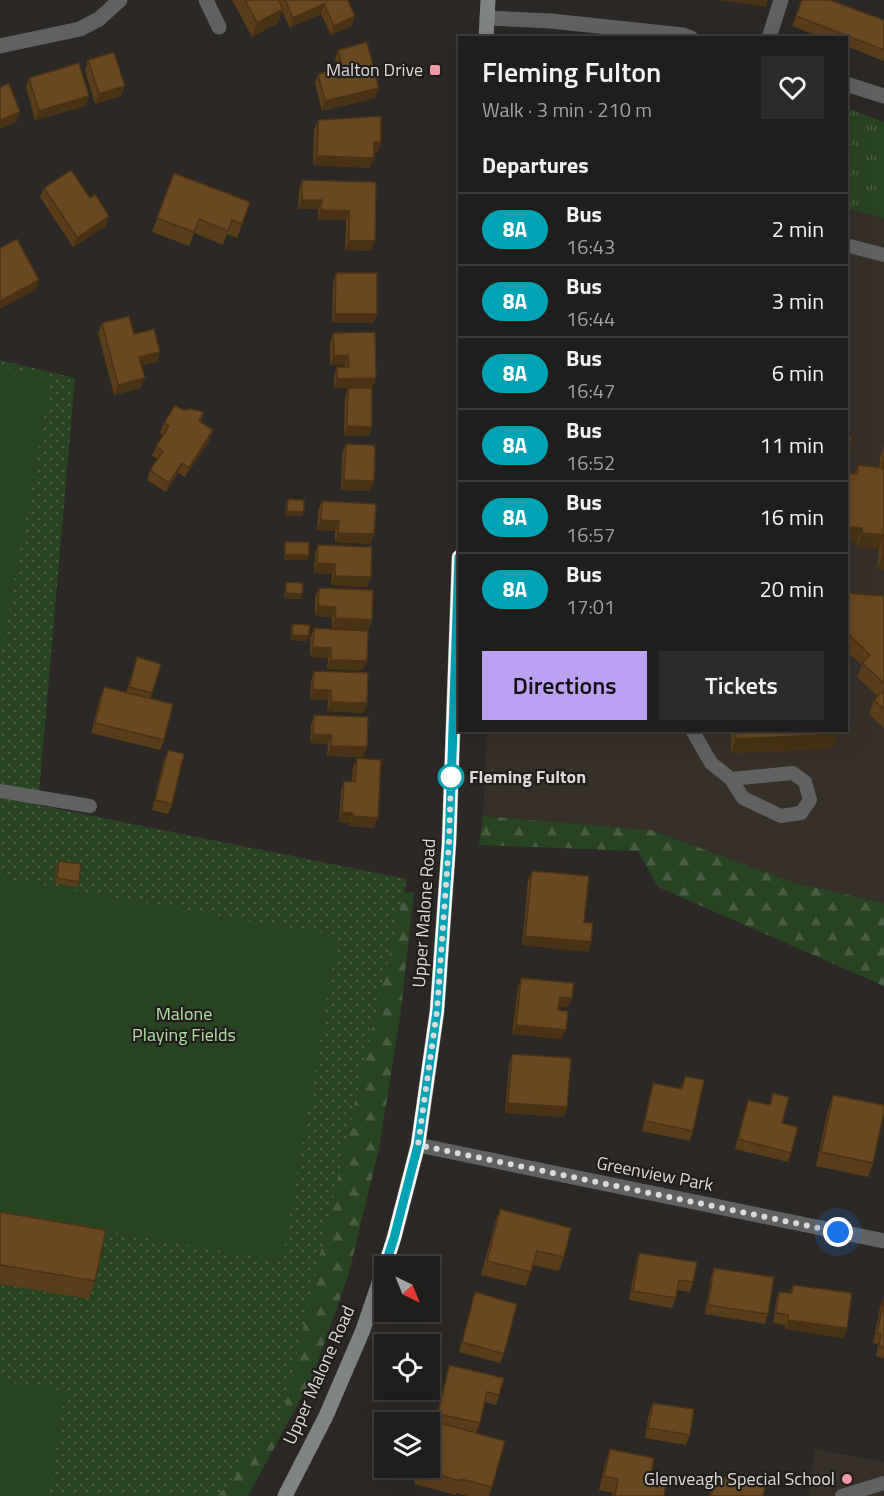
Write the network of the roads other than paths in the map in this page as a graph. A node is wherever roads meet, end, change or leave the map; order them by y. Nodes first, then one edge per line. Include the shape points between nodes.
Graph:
1 (120, 0) edge
2 (206, 0) edge
3 (488, 0) edge
4 (781, 0) edge
5 (487, 18) junction
6 (219, 27) dead end
7 (486, 36) edge
8 (686, 36) edge
9 (770, 36) edge
10 (0, 46) edge
11 (848, 85) edge
12 (884, 96) edge
13 (848, 246) edge
14 (884, 255) edge
15 (458, 586) edge
16 (693, 732) edge
17 (731, 779) junction
18 (0, 791) edge
19 (90, 806) dead end
20 (418, 1145) junction
21 (884, 1241) edge
22 (388, 1256) edge
23 (374, 1295) edge
24 (884, 1483) edge
25 (285, 1496) edge
26 (842, 1496) edge

1 - 10 street via 99,19 80,29
2 - 6 street
3 - 5 main road
4 - 9 street
5 - 7 main road
5 - 8 street
11 - 12 street
13 - 14 lane
15 - 20 main road, Upper Malone Road via 449,843 437,1011
16 - 17 lane via 711,764
17 - 17 lane via 793,773 805,782 810,800 801,813 782,816 743,798
18 - 19 lane
20 - 21 street, Greenview Park
20 - 22 main road, Upper Malone Road
23 - 25 main road, Upper Malone Road via 326,1416
24 - 26 lane

